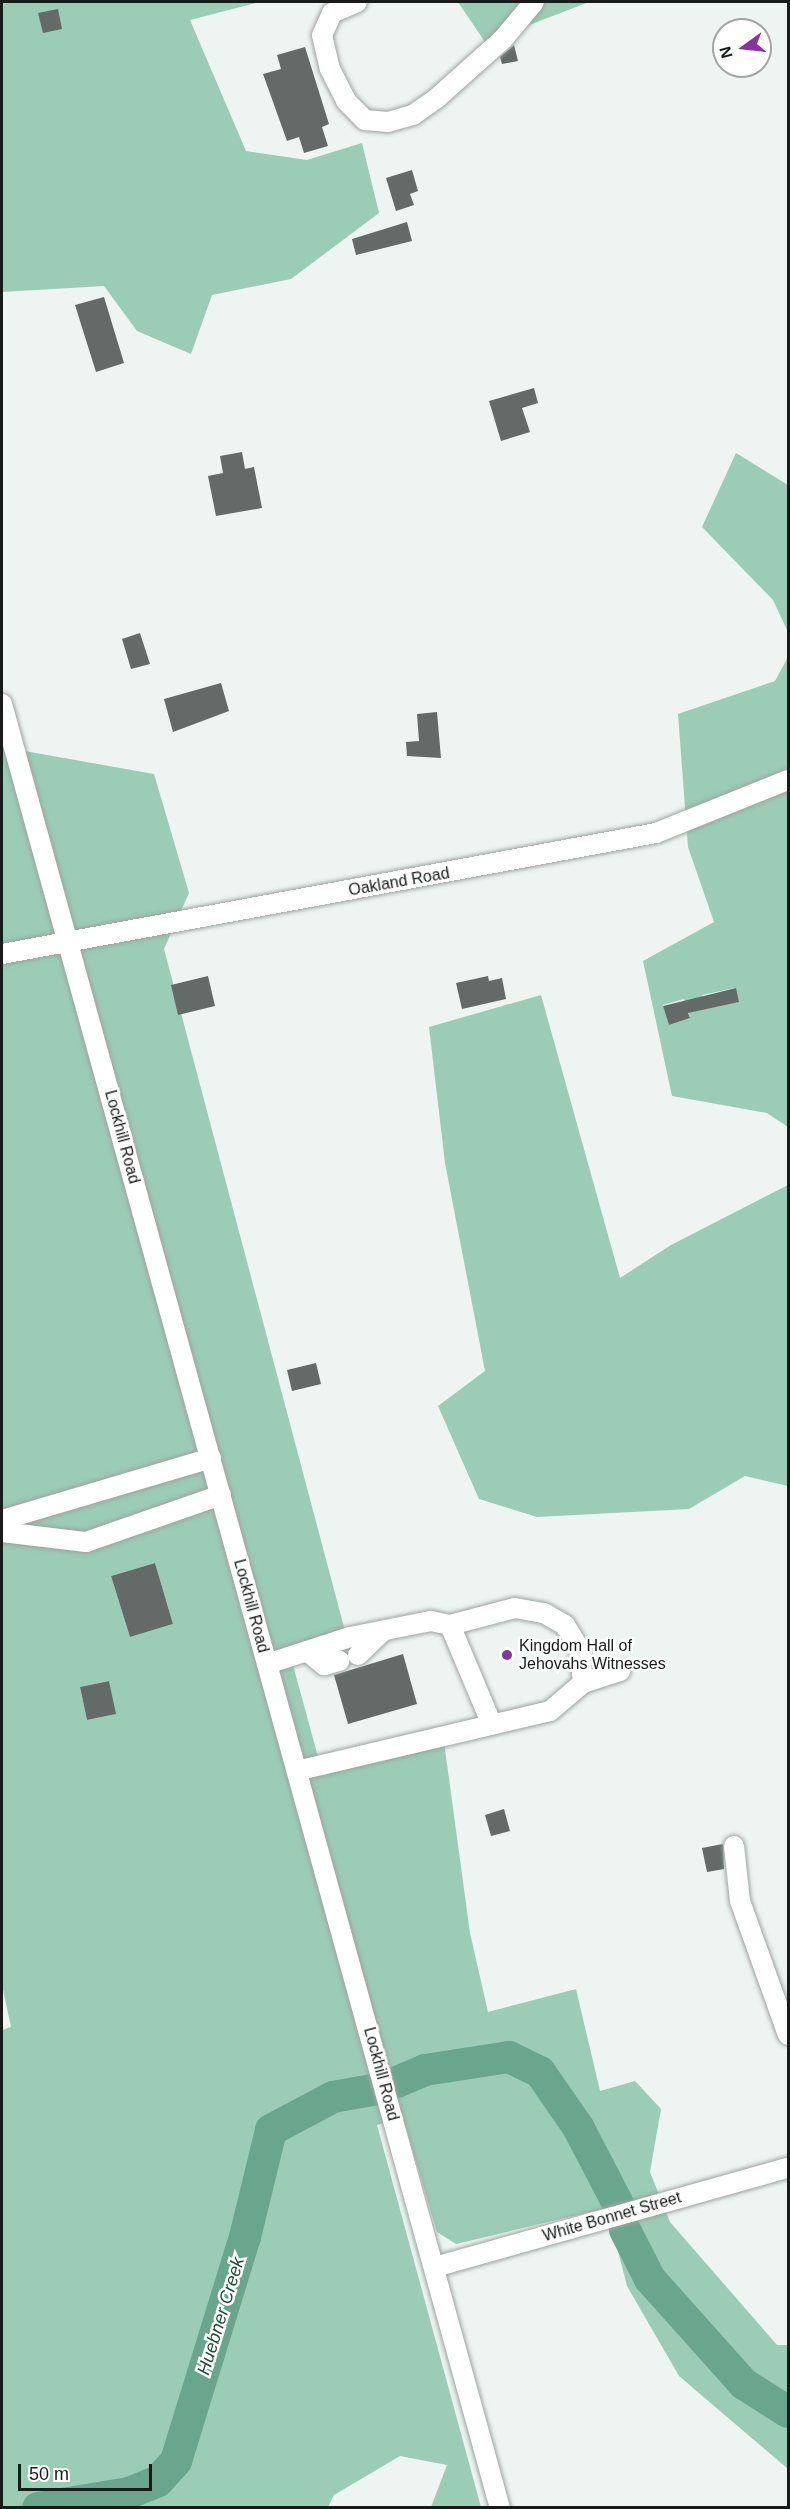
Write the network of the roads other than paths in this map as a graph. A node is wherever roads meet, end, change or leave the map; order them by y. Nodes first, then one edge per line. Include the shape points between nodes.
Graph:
1 (357, 2) edge
2 (534, 2) edge
3 (2, 704) edge
4 (789, 780) edge
5 (68, 942) junction
6 (2, 954) edge
7 (210, 1458) junction
8 (221, 1495) junction
9 (2, 1520) edge
10 (2, 1532) edge
11 (450, 1625) junction
12 (383, 1631) junction
13 (308, 1652) junction
14 (267, 1664) junction
15 (620, 1671) dead end
16 (583, 1683) junction
17 (492, 1725) junction
18 (297, 1771) junction
19 (734, 1846) dead end
20 (789, 2035) edge
21 (789, 2168) edge
22 (435, 2267) junction
23 (500, 2508) edge

1 - 2 street via 332,13 322,34 330,69 346,101 365,120 388,122 413,115 437,99 503,39
3 - 5 street, Lockhill Road
4 - 5 street, Oakland Road via 656,833
5 - 6 street, Oakland Road
5 - 7 street, Lockhill Road
7 - 8 street, Lockhill Road
7 - 9 street
8 - 10 street via 86,1542
8 - 14 street, Lockhill Road
11 - 12 street via 431,1621
11 - 16 street via 514,1608 544,1613 565,1625 580,1650
11 - 17 street
12 - 13 street
12 - 13 street via 349,1658 324,1665
13 - 14 street
14 - 18 street, Lockhill Road
15 - 16 street
16 - 17 street via 550,1710
17 - 18 street
18 - 22 street, Lockhill Road
19 - 20 street via 740,1901
21 - 22 street, White Bonnet Street
22 - 23 street, Lockhill Road

